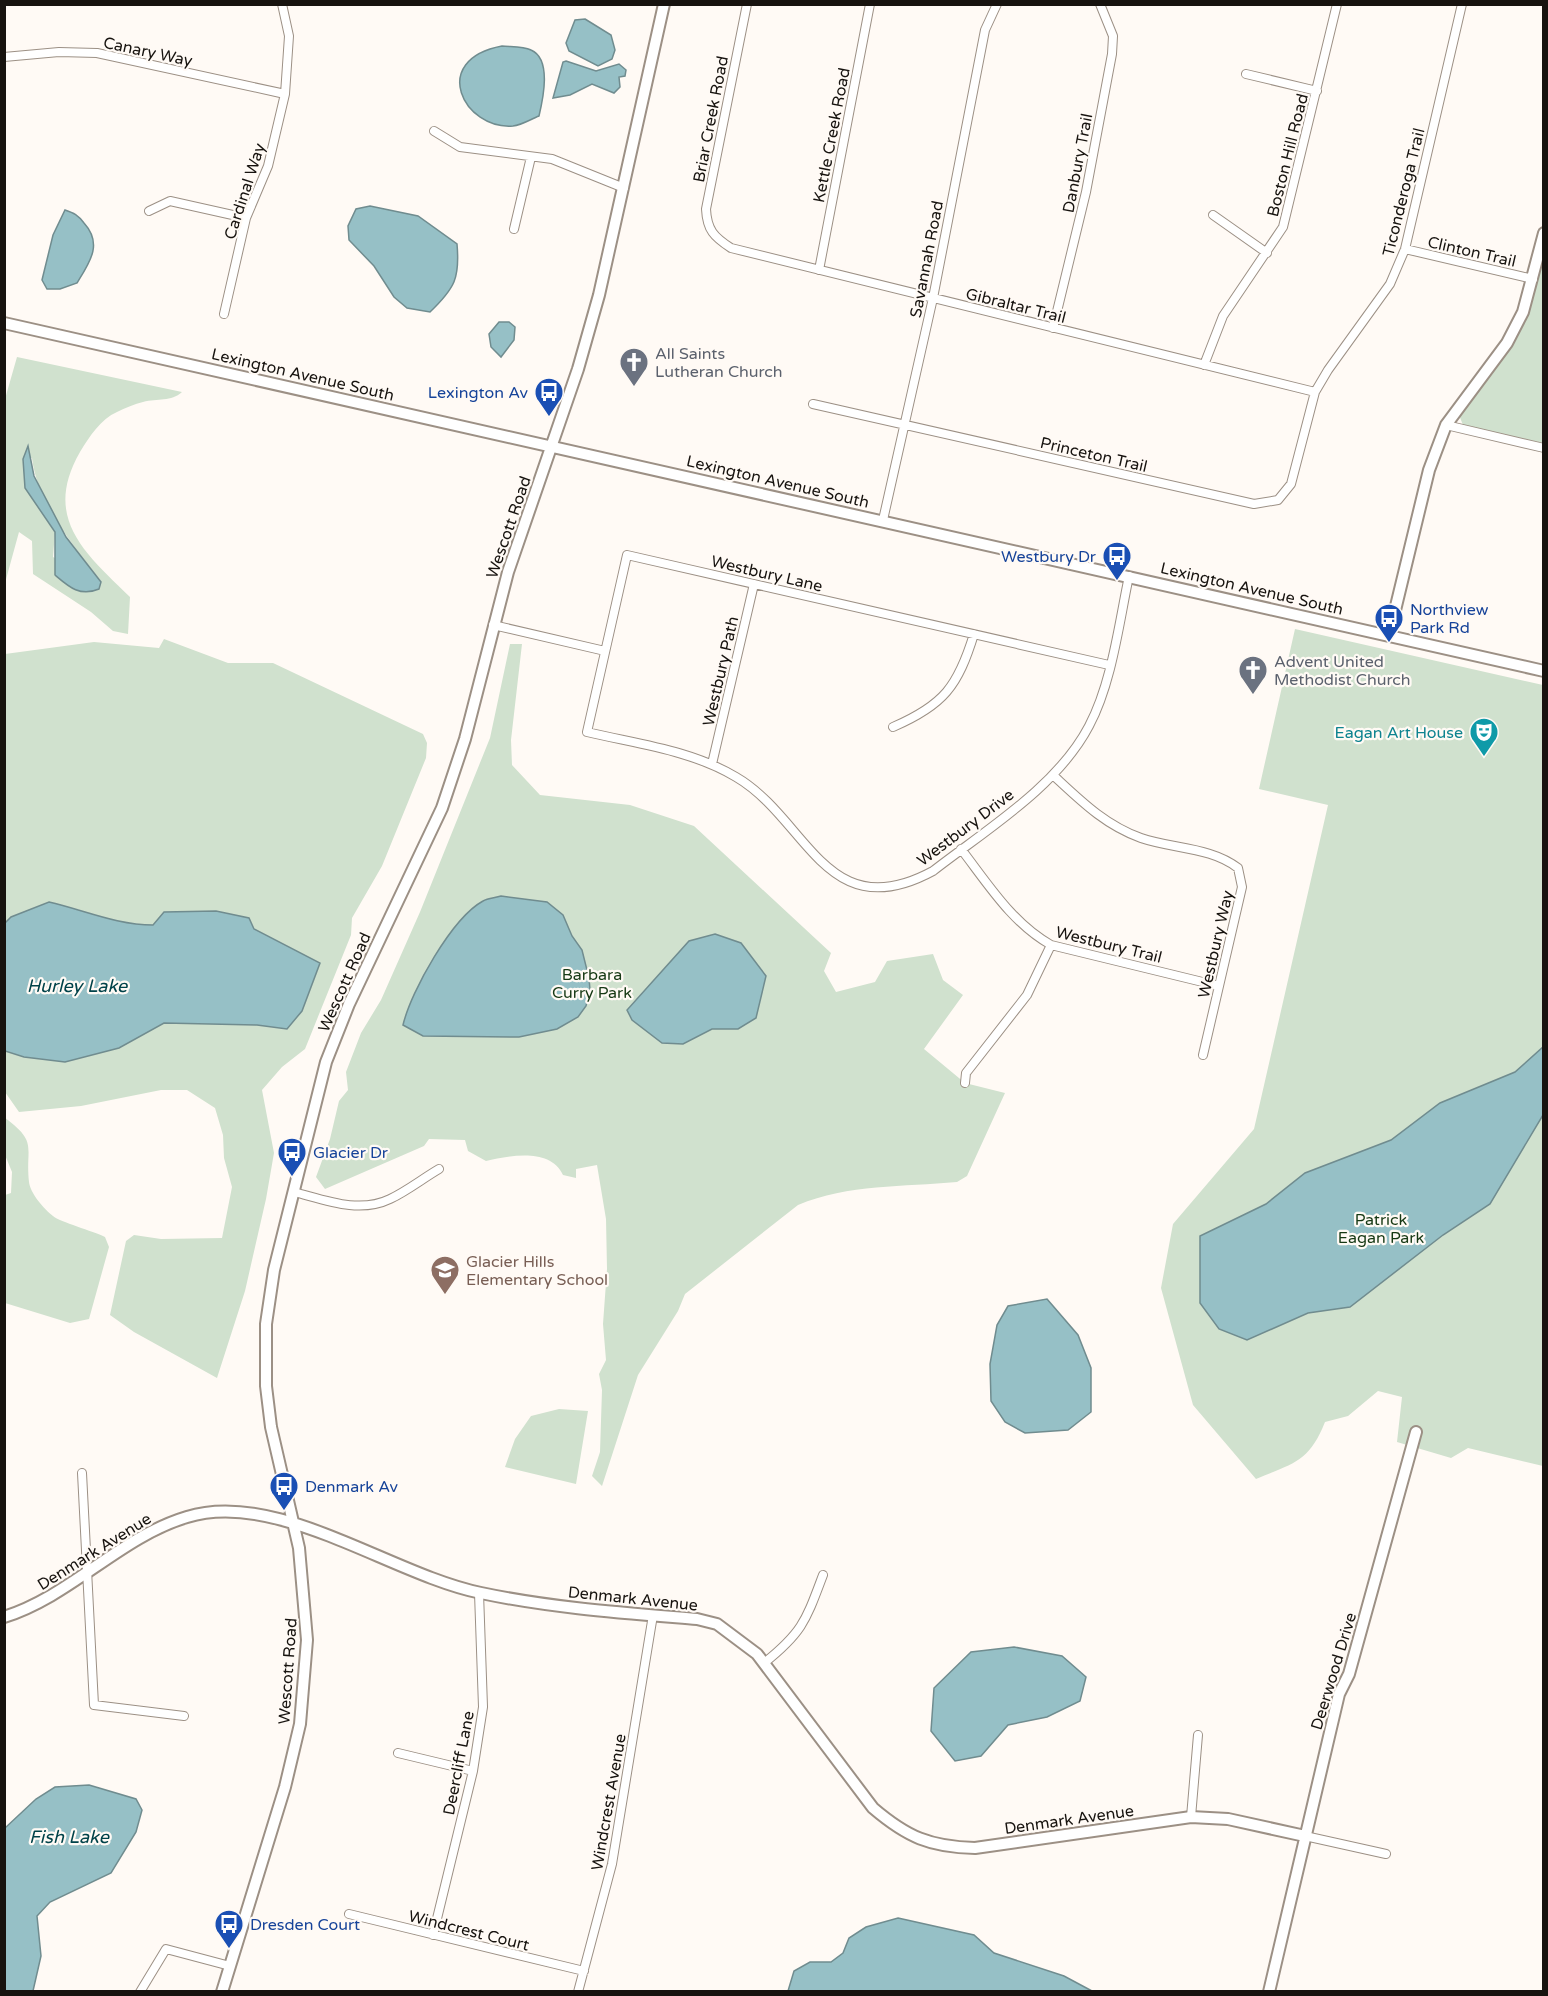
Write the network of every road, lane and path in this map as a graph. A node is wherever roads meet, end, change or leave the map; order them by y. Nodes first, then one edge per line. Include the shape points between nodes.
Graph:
1 (282, 4) edge
2 (664, 4) edge
3 (747, 4) edge
4 (870, 4) edge
5 (996, 4) edge
6 (1100, 4) edge
7 (1337, 4) edge
8 (1462, 4) edge
9 (4, 57) edge
10 (1246, 74) dead end
11 (1317, 91) junction
12 (285, 94) junction
13 (434, 131) dead end
14 (531, 157) junction
15 (624, 188) junction
16 (149, 211) dead end
17 (1213, 215) dead end
18 (246, 218) junction
19 (514, 229) dead end
20 (1544, 233) edge
21 (713, 237) joint
22 (1405, 249) junction
23 (1267, 253) junction
24 (819, 270) junction
25 (1533, 279) junction
26 (933, 298) junction
27 (224, 314) dead end
28 (4, 323) edge
29 (1053, 328) junction
30 (1204, 365) junction
31 (1315, 392) junction
32 (813, 404) dead end
33 (904, 425) junction
34 (1446, 425) junction
35 (553, 445) junction
36 (1544, 448) edge
37 (1278, 500) joint
38 (883, 520) junction
39 (1129, 576) junction
40 (754, 584) junction
41 (492, 625) junction
42 (974, 634) junction
43 (1389, 635) junction
44 (605, 651) junction
45 (1109, 665) junction
46 (1544, 671) edge
47 (893, 727) dead end
48 (712, 764) junction
49 (1054, 776) junction
50 (961, 849) junction
51 (1052, 945) junction
52 (1219, 986) junction
53 (1203, 1055) dead end
54 (965, 1083) dead end
55 (439, 1169) dead end
56 (294, 1192) junction
57 (1416, 1432) dead end
58 (82, 1473) dead end
59 (292, 1522) junction
60 (87, 1573) junction
61 (823, 1575) dead end
62 (479, 1593) junction
63 (653, 1615) junction
64 (4, 1617) edge
65 (764, 1663) junction
66 (184, 1716) dead end
67 (1198, 1735) dead end
68 (398, 1753) dead end
69 (472, 1771) junction
70 (1191, 1817) junction
71 (1305, 1836) junction
72 (1386, 1854) dead end
73 (349, 1914) dead end
74 (433, 1935) junction
75 (230, 1966) junction
76 (584, 1971) junction
77 (140, 1992) edge
78 (222, 1992) edge
79 (578, 1992) edge
80 (1269, 1992) edge

1 - 12 street, Cardinal Way via 289,36
2 - 15 street, Wescott Road
3 - 21 street, Briar Creek Road via 706,209 706,224
4 - 24 street, Kettle Creek Road
5 - 26 street, Savannah Road via 986,30
6 - 29 street, Danbury Trail via 1113,36 1112,54 1086,192
7 - 11 street, Boston Hill Road
8 - 22 street, Ticonderoga Trail
9 - 12 street, Canary Way via 97,53
10 - 11 street
11 - 23 street, Boston Hill Road via 1283,227
12 - 18 street, Cardinal Way via 268,166
13 - 14 street via 460,147
14 - 15 street via 552,159
14 - 19 street
15 - 35 street, Wescott Road via 590,328
16 - 18 street via 170,201
17 - 23 street
18 - 27 street, Cardinal Way
20 - 25 street
21 - 24 street, Gibraltar Trail via 731,248
22 - 25 street, Clinton Trail
22 - 31 street, Ticonderoga Trail via 1390,284
23 - 30 street, Boston Hill Road via 1223,316
24 - 26 street, Gibraltar Trail
25 - 34 street via 1507,343
26 - 29 street, Gibraltar Trail
26 - 33 street, Savannah Road
28 - 35 street, Lexington Avenue South
29 - 30 street, Gibraltar Trail
30 - 31 street, Gibraltar Trail
31 - 37 street, Ticonderoga Trail via 1291,484
32 - 33 street, Princeton Trail
33 - 37 street, Princeton Trail via 1254,504
33 - 38 street, Savannah Road
34 - 36 street
34 - 43 street via 1429,470
35 - 38 street, Lexington Avenue South
35 - 41 street, Wescott Road
38 - 39 street, Lexington Avenue South
39 - 43 street, Lexington Avenue South
39 - 45 street, Westbury Drive
40 - 42 street, Westbury Lane
40 - 44 street, Westbury Lane via 627,555
40 - 48 street, Westbury Path
41 - 44 street
41 - 56 street, Wescott Road via 465,739 442,808 349,1004 326,1062
42 - 45 street, Westbury Lane
42 - 47 street via 963,670 941,699 920,716
43 - 46 street, Lexington Avenue South
44 - 48 street, Westbury Drive via 586,732
45 - 49 street, Westbury Drive via 1090,725
48 - 50 street, Westbury Drive via 758,793 821,863 864,886 888,887 911,882
49 - 50 street, Westbury Drive
49 - 52 street, Westbury Way via 1090,810 1119,829 1224,857 1238,868 1242,887
50 - 51 street, Westbury Trail via 1016,920
51 - 52 street, Westbury Trail
51 - 54 street via 1027,995 966,1073
52 - 53 street, Westbury Way
55 - 56 street via 397,1196 371,1205 352,1206
56 - 59 street, Wescott Road via 274,1270 266,1324 266,1386 271,1426
57 - 71 street, Deerwood Drive via 1349,1674 1339,1694
58 - 60 street
59 - 60 street, Denmark Avenue via 235,1512 188,1516 152,1531
59 - 62 street, Denmark Avenue via 435,1580
59 - 75 street, Wescott Road via 299,1548 307,1640 300,1724 285,1787
60 - 64 street, Denmark Avenue via 44,1600
60 - 66 street via 94,1705
61 - 65 street via 804,1624 788,1645
62 - 63 street, Denmark Avenue via 565,1607
62 - 69 street, Deercliff Lane via 483,1707
63 - 65 street, Denmark Avenue via 717,1624
63 - 76 street, Windcrest Avenue via 612,1864
65 - 70 street, Denmark Avenue via 873,1808 896,1828 922,1841 975,1848
67 - 70 street
68 - 69 street
69 - 74 street, Deercliff Lane
70 - 71 street, Denmark Avenue via 1228,1819
71 - 72 street
71 - 80 street, Deerwood Drive
73 - 74 street, Windcrest Court
74 - 76 street, Windcrest Court
75 - 77 street via 166,1950
75 - 78 street, Wescott Road
76 - 79 street, Windcrest Avenue

